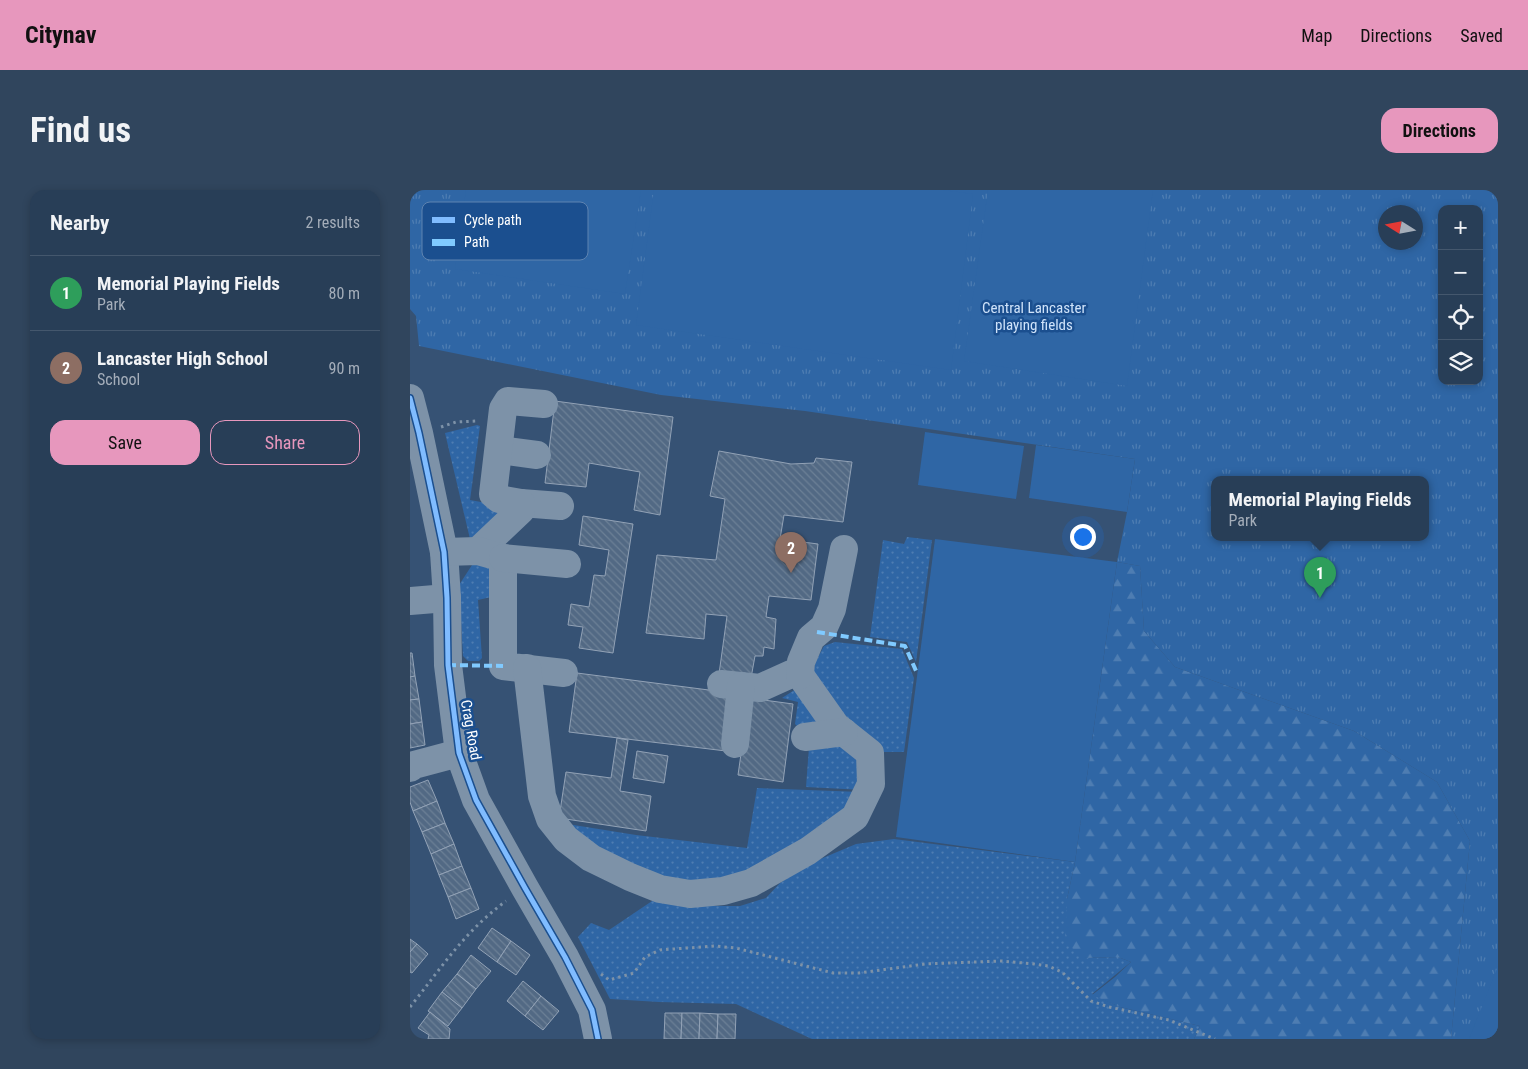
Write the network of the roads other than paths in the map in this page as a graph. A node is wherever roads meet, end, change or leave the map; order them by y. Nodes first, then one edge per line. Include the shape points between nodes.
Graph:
1 (410, 398) edge
2 (544, 404) dead end
3 (499, 450) junction
4 (537, 455) dead end
5 (521, 503) junction
6 (560, 506) dead end
7 (844, 549) dead end
8 (444, 552) junction
9 (491, 554) junction
10 (567, 564) dead end
11 (447, 598) junction
12 (410, 601) edge
13 (527, 668) junction
14 (564, 673) dead end
15 (800, 675) junction
16 (844, 732) junction
17 (805, 737) dead end
18 (735, 744) dead end
19 (459, 753) junction
20 (410, 768) edge
21 (598, 1039) edge

1 - 8 street, Crag Road
2 - 3 street via 508,401
3 - 4 street
3 - 5 street via 493,494 498,499
5 - 6 street
5 - 9 street via 521,510
7 - 15 street via 832,609 824,627 811,638 801,662
8 - 9 street
8 - 11 street, Crag Road
9 - 10 street
9 - 13 street via 503,666
11 - 12 street
11 - 19 street, Crag Road via 448,665
13 - 14 street
13 - 16 street via 542,796 550,819 566,839 591,858 660,889 690,894 723,891 752,883 808,852 855,817 870,784 870,753
15 - 16 street via 836,726
15 - 18 street via 790,674 760,688 731,685
16 - 17 street
19 - 20 street
19 - 21 street, Crag Road via 476,800 592,1010

